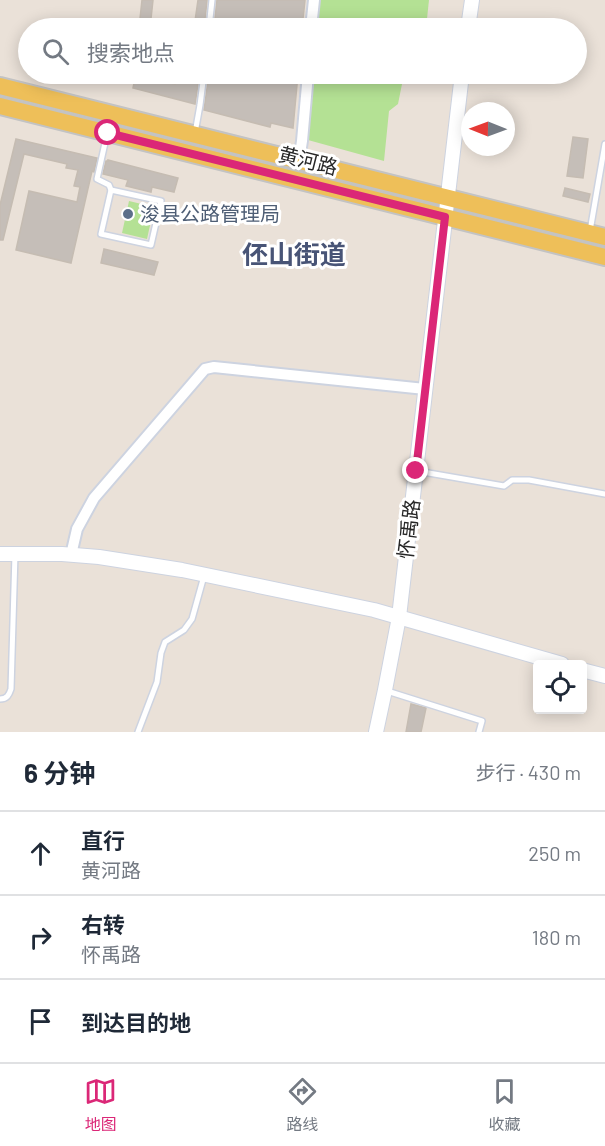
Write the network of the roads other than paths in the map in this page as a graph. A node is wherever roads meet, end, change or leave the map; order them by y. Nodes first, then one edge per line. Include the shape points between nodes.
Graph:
1 (212, 0) edge
2 (314, 0) edge
3 (472, 0) edge
4 (210, 18) edge
5 (312, 18) edge
6 (469, 18) edge
7 (203, 84) edge
8 (307, 84) edge
9 (461, 84) edge
10 (0, 86) edge
11 (0, 106) edge
12 (108, 133) junction
13 (195, 135) junction
14 (605, 144) edge
15 (298, 160) junction
16 (111, 190) junction
17 (447, 197) junction
18 (445, 217) junction
19 (598, 235) edge
20 (605, 257) edge
21 (425, 389) junction
22 (416, 471) junction
23 (605, 494) edge
24 (0, 554) edge
25 (15, 554) junction
26 (70, 555) junction
27 (205, 574) junction
28 (399, 617) junction
29 (548, 660) edge
30 (587, 671) edge
31 (605, 676) edge
32 (385, 690) junction
33 (0, 699) edge
34 (138, 732) edge
35 (376, 732) edge
36 (479, 732) edge

1 - 4 lane
2 - 5 street
3 - 6 street
7 - 13 lane
8 - 15 street
9 - 17 street, 怀禹路
10 - 13 main road, 黄河路
11 - 12 main road, 黄河路
12 - 16 lane via 97,179
12 - 18 main road, 黄河路
13 - 15 main road, 黄河路
14 - 19 lane
15 - 17 main road, 黄河路
16 - 16 lane via 161,201 151,245 101,234
17 - 18 street, 怀禹路
17 - 19 main road, 黄河路
18 - 20 main road, 黄河路
18 - 21 street, 怀禹路
21 - 22 street, 怀禹路
21 - 26 street via 205,369 94,498 77,529
22 - 23 lane via 504,486 512,480 529,480
22 - 28 street, 怀禹路
24 - 25 street
25 - 26 street
25 - 33 lane via 11,689 8,696
26 - 27 street
27 - 28 street
27 - 34 lane via 192,619 184,630 165,642 157,682
28 - 29 street
28 - 32 street, 怀禹路
30 - 31 street
32 - 35 street, 怀禹路
32 - 36 lane via 482,722

